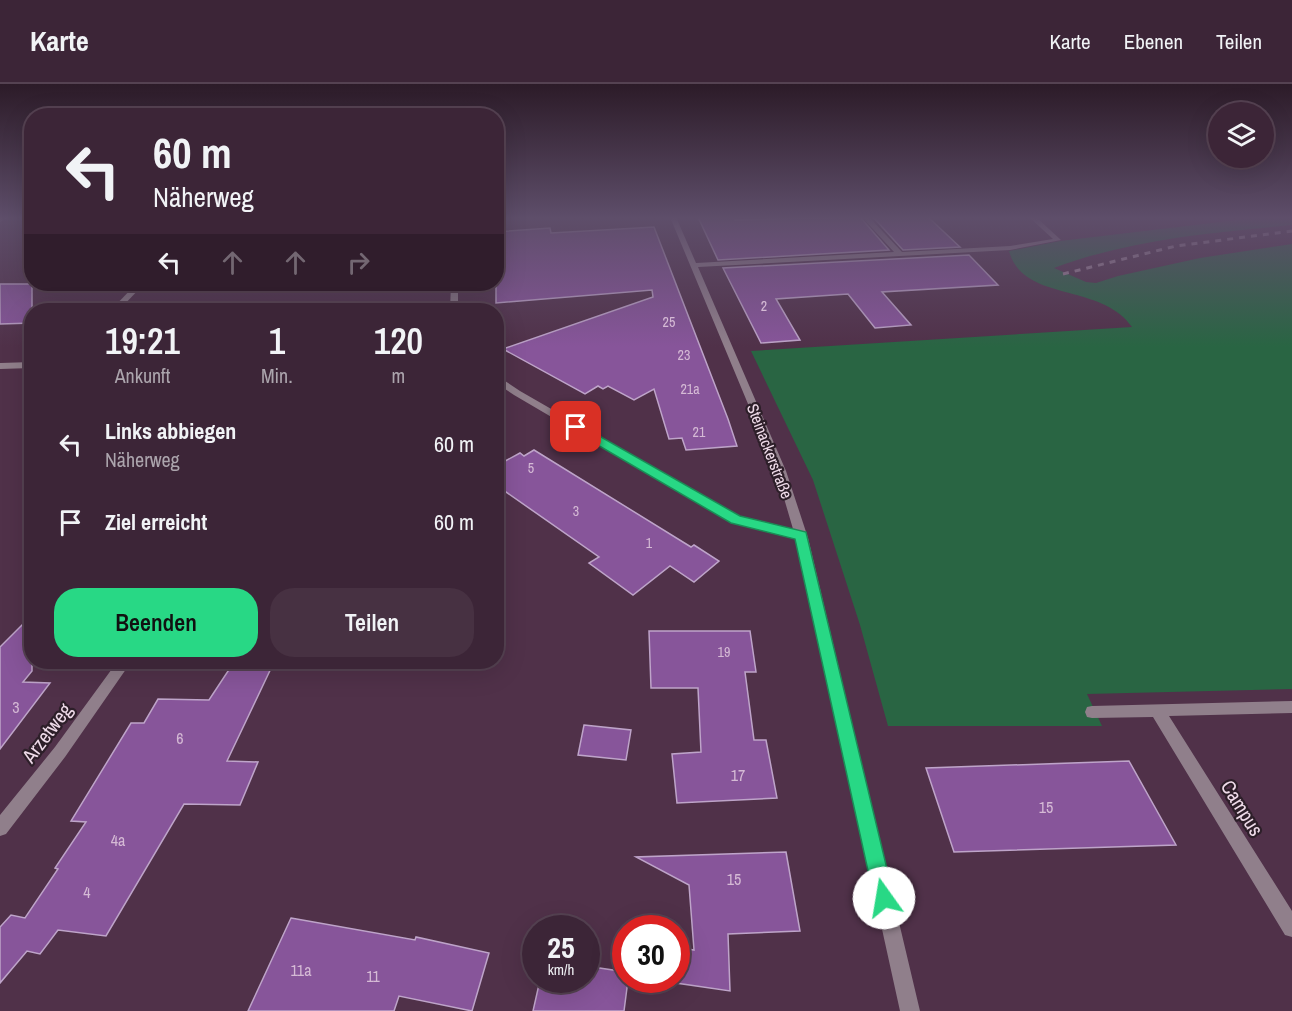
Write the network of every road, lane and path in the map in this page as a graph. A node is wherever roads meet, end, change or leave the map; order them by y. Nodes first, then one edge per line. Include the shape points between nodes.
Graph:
1 (691, 260) edge
2 (782, 260) edge
3 (693, 265) junction
4 (133, 291) edge
5 (122, 303) edge
6 (24, 365) edge
7 (0, 366) edge
8 (504, 384) edge
9 (801, 535) junction
10 (119, 669) edge
11 (1292, 707) edge
12 (1157, 711) junction
13 (1092, 712) dead end
14 (0, 828) edge
15 (1292, 928) edge
16 (910, 1011) edge

1 - 3 street, Steinackerstraße
2 - 3 street
3 - 9 street, Steinackerstraße via 781,471
4 - 5 street
6 - 7 street
8 - 9 street via 736,520
9 - 16 street, Steinackerstraße
10 - 14 street, Arzetweg
11 - 12 street
12 - 13 street
12 - 15 street, Campus

